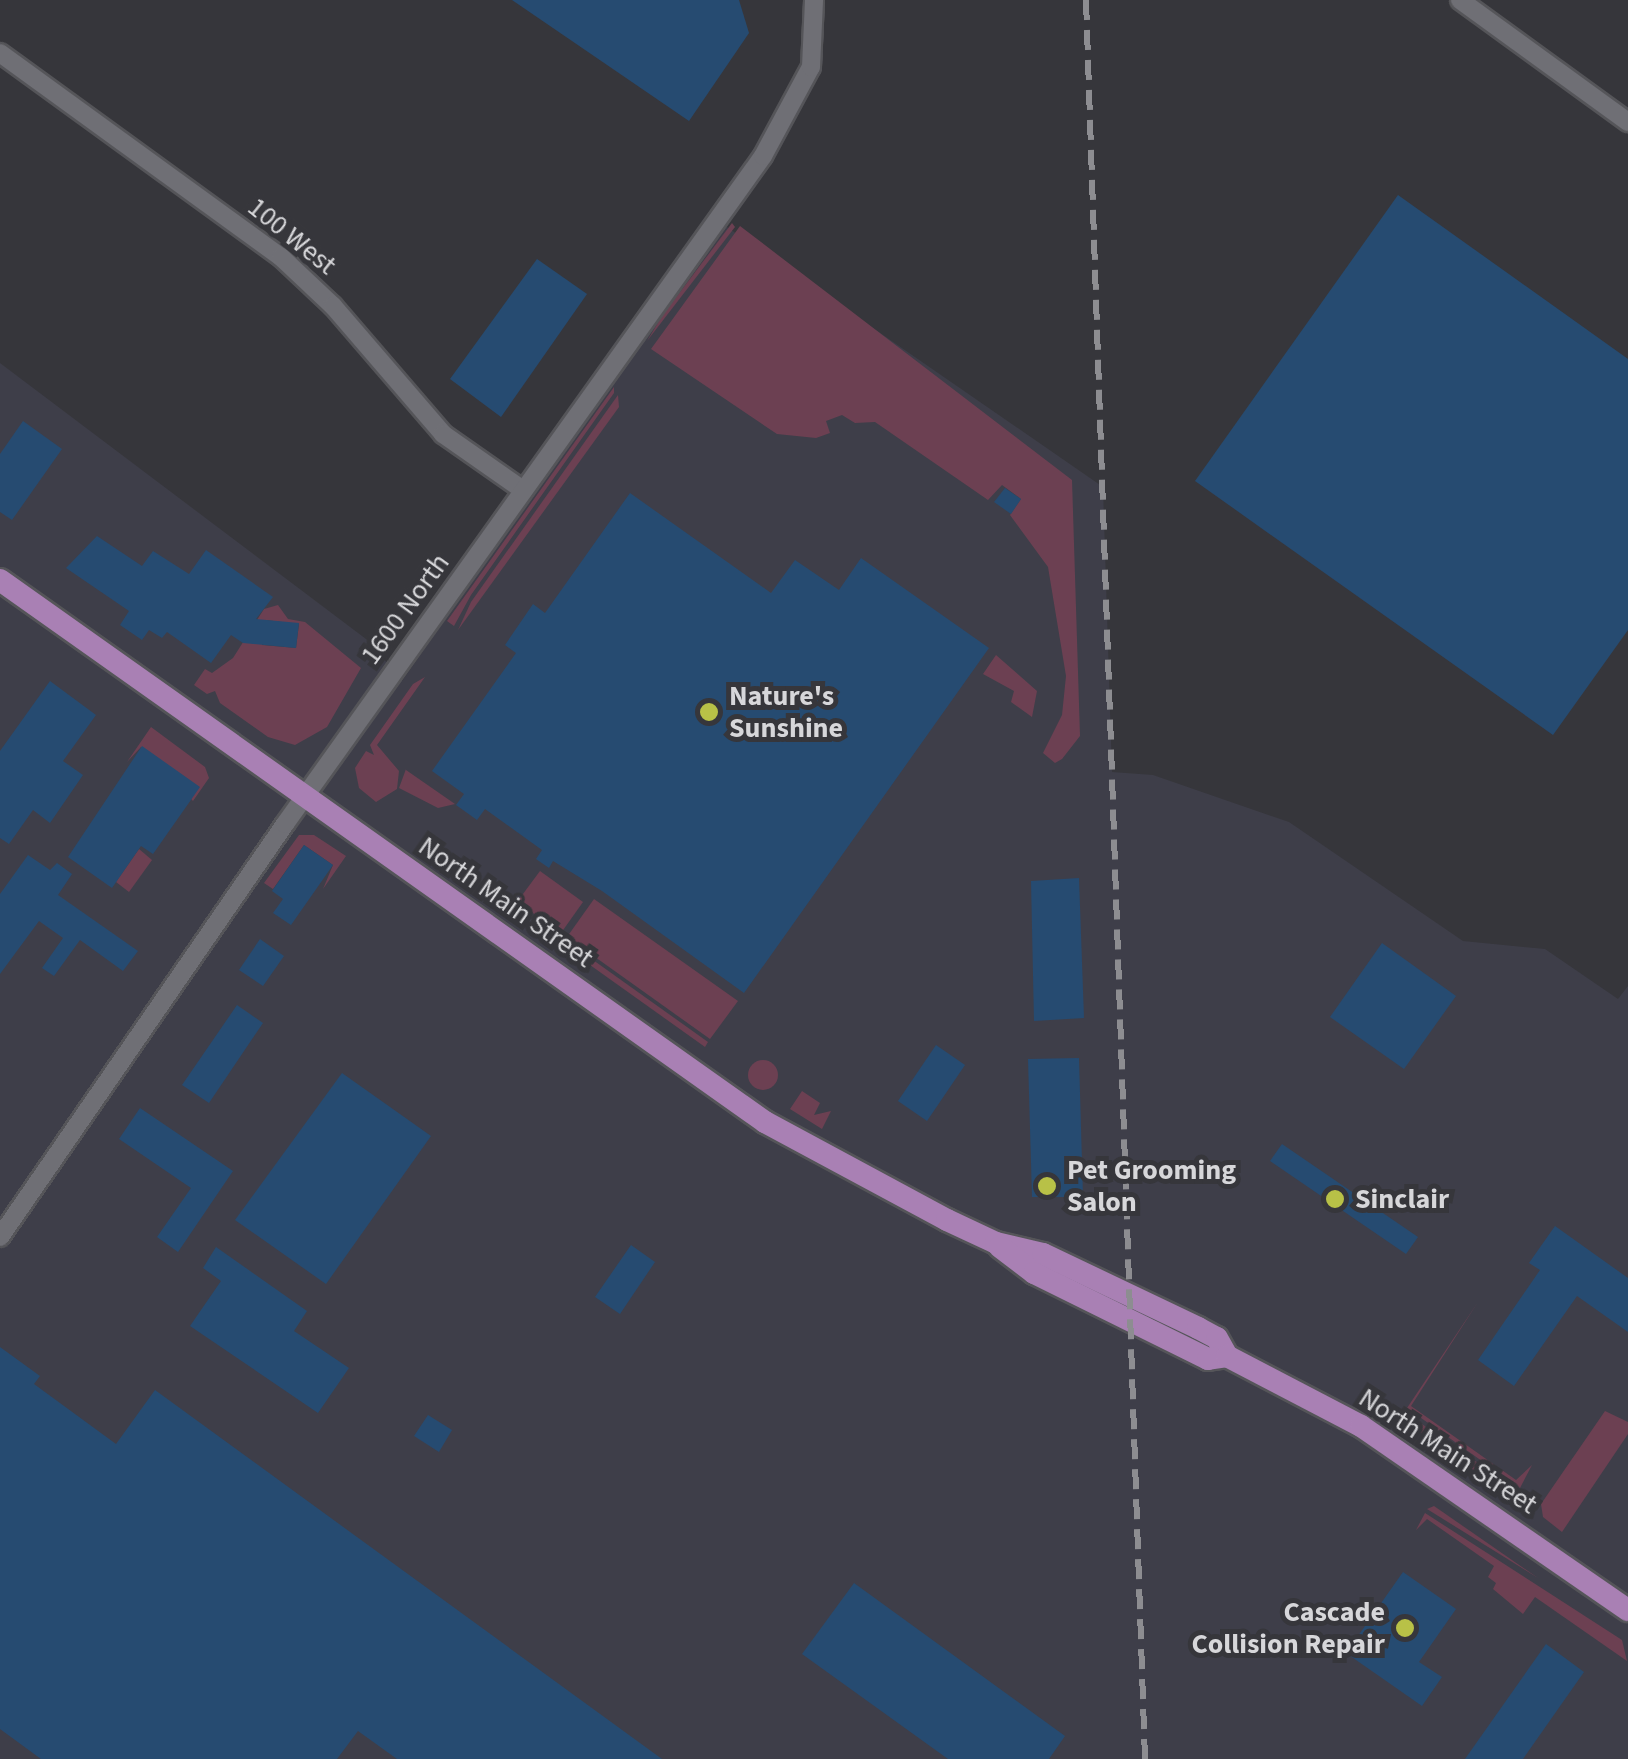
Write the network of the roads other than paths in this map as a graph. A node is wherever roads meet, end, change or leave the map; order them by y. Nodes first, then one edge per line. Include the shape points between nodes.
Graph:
1 (814, 0) edge
2 (1460, 0) edge
3 (0, 53) edge
4 (1628, 122) edge
5 (524, 490) junction
6 (0, 580) edge
7 (304, 796) junction
8 (0, 1237) edge
9 (1628, 1610) edge

1 - 5 street, 1600 North via 818,33 800,98
2 - 4 street
3 - 5 street, 100 West via 281,257 334,306 443,434
5 - 7 street, 1600 North
6 - 7 main road, North Main Street
7 - 8 street, 1600 North
7 - 9 main road, North Main Street via 765,1122 996,1243 1043,1254 1216,1338 1227,1356 1361,1426

